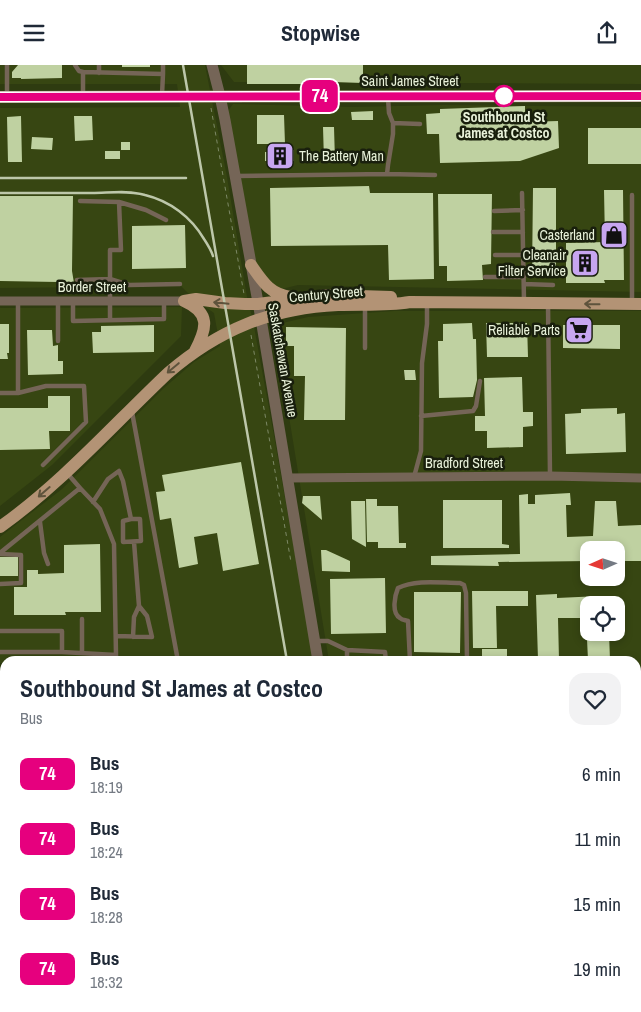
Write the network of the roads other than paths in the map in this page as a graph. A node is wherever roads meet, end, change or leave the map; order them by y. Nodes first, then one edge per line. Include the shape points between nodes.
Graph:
1 (7, 65) edge
2 (75, 65) edge
3 (99, 65) edge
4 (163, 65) edge
5 (212, 65) edge
6 (83, 72) junction
7 (100, 73) junction
8 (163, 74) junction
9 (162, 96) junction
10 (220, 96) junction
11 (388, 96) junction
12 (641, 96) edge
13 (4, 97) edge
14 (83, 97) junction
15 (393, 123) junction
16 (420, 124) dead end
17 (387, 174) junction
18 (435, 175) dead end
19 (236, 176) junction
20 (522, 193) dead end
21 (632, 195) dead end
22 (80, 201) dead end
23 (120, 201) junction
24 (523, 210) junction
25 (494, 211) dead end
26 (166, 220) dead end
27 (493, 232) dead end
28 (523, 232) junction
29 (495, 255) dead end
30 (524, 255) junction
31 (252, 265) junction
32 (485, 277) dead end
33 (524, 277) junction
34 (110, 279) junction
35 (77, 280) dead end
36 (180, 284) dead end
37 (524, 284) junction
38 (553, 285) dead end
39 (298, 299) junction
40 (0, 301) edge
41 (18, 301) junction
42 (58, 301) junction
43 (73, 301) junction
44 (110, 301) junction
45 (164, 301) junction
46 (184, 301) junction
47 (410, 302) junction
48 (427, 302) junction
49 (524, 303) junction
50 (548, 303) junction
51 (258, 304) junction
52 (637, 304) edge
53 (365, 305) junction
54 (110, 320) junction
55 (255, 321) junction
56 (58, 341) dead end
57 (365, 348) dead end
58 (195, 352) junction
59 (480, 381) dead end
60 (0, 393) edge
61 (18, 393) junction
62 (131, 409) junction
63 (421, 416) junction
64 (43, 465) dead end
65 (66, 473) junction
66 (550, 476) junction
67 (288, 477) junction
68 (414, 477) junction
69 (641, 478) edge
70 (80, 488) junction
71 (93, 502) junction
72 (131, 519) junction
73 (40, 522) junction
74 (0, 527) edge
75 (134, 542) junction
76 (0, 554) edge
77 (48, 564) dead end
78 (0, 584) edge
79 (139, 605) junction
80 (82, 619) dead end
81 (0, 631) edge
82 (116, 636) junction
83 (133, 637) junction
84 (315, 641) junction
85 (347, 650) junction
86 (0, 652) edge
87 (62, 652) junction
88 (82, 653) junction
89 (116, 655) joint
90 (177, 656) edge
91 (317, 656) edge
92 (347, 656) edge
93 (385, 656) edge
94 (410, 656) edge
95 (467, 656) edge

1 - 13 lane
2 - 6 lane
3 - 7 lane
4 - 8 lane
5 - 10 street, Saskatchewan Avenue
6 - 7 lane
6 - 14 lane
7 - 8 lane
8 - 9 lane
9 - 10 main road, Saint James Street
9 - 14 main road, Saint James Street
10 - 11 main road, Saint James Street
10 - 19 street, Saskatchewan Avenue
11 - 12 main road, Saint James Street
11 - 15 lane
13 - 14 main road, Saint James Street
15 - 16 lane
15 - 17 lane
17 - 18 lane
17 - 19 lane
19 - 31 street, Saskatchewan Avenue
20 - 24 lane
21 - 52 lane
22 - 23 lane
23 - 26 lane
23 - 34 lane via 121,250 110,250
24 - 25 lane
24 - 28 lane
27 - 28 lane
28 - 30 lane
29 - 30 lane
30 - 33 lane
31 - 39 main road via 272,290
31 - 51 street, Saskatchewan Avenue
32 - 33 lane
33 - 37 lane
34 - 35 lane
34 - 36 lane via 129,285
34 - 44 lane
37 - 38 lane
37 - 49 lane
39 - 47 main road via 328,295 377,296
39 - 51 main road
40 - 41 street, Border Street
41 - 42 street, Border Street
41 - 61 lane
42 - 43 street, Border Street
42 - 56 lane
43 - 44 street, Border Street
43 - 54 lane via 73,321
44 - 45 street, Border Street
44 - 54 lane
45 - 46 street, Border Street
45 - 54 lane via 164,319
51 -> 46 main road
46 - 58 main road via 198,308 204,320 203,335
47 - 48 main road, Century Street
47 - 53 main road, Century Street
48 - 49 main road, Century Street
48 - 63 lane
49 - 50 main road, Century Street
52 -> 50 main road, Century Street
50 - 66 lane
51 - 55 street, Saskatchewan Avenue
53 - 55 main road, Century Street via 308,308
53 - 57 lane
55 - 58 main road, Century Street via 230,331
55 - 67 street, Saskatchewan Avenue
58 -> 62 main road, Century Street
59 - 63 lane via 473,411
60 - 61 lane
61 - 64 lane via 46,386 84,386 86,422
62 - 65 main road, Century Street
62 - 90 lane
63 - 68 lane via 421,451
65 - 70 lane
65 -> 74 main road, Century Street
66 - 68 street, Bradford Street
66 - 69 street, Bradford Street
67 - 68 street, Bradford Street
67 - 84 street, Saskatchewan Avenue
70 - 71 lane
70 - 73 lane
71 - 72 lane via 108,479 119,471
71 - 82 lane via 100,509 114,544
72 - 75 lane via 140,519 141,541
72 - 75 lane via 123,521 123,542
73 - 76 lane
73 - 77 lane
75 - 79 lane
76 - 78 lane via 21,555 21,583
79 - 83 lane via 134,617
79 - 83 lane via 148,616 152,637
80 - 88 lane
81 - 87 lane via 62,631
82 - 83 lane
82 - 89 lane
84 - 85 lane via 328,641
84 - 91 street, Saskatchewan Avenue
85 - 92 lane
85 - 93 lane via 385,652
86 - 87 lane
87 - 88 lane
88 - 89 lane
94 - 95 lane via 408,621 396,614 395,597 403,585 422,583 464,585

